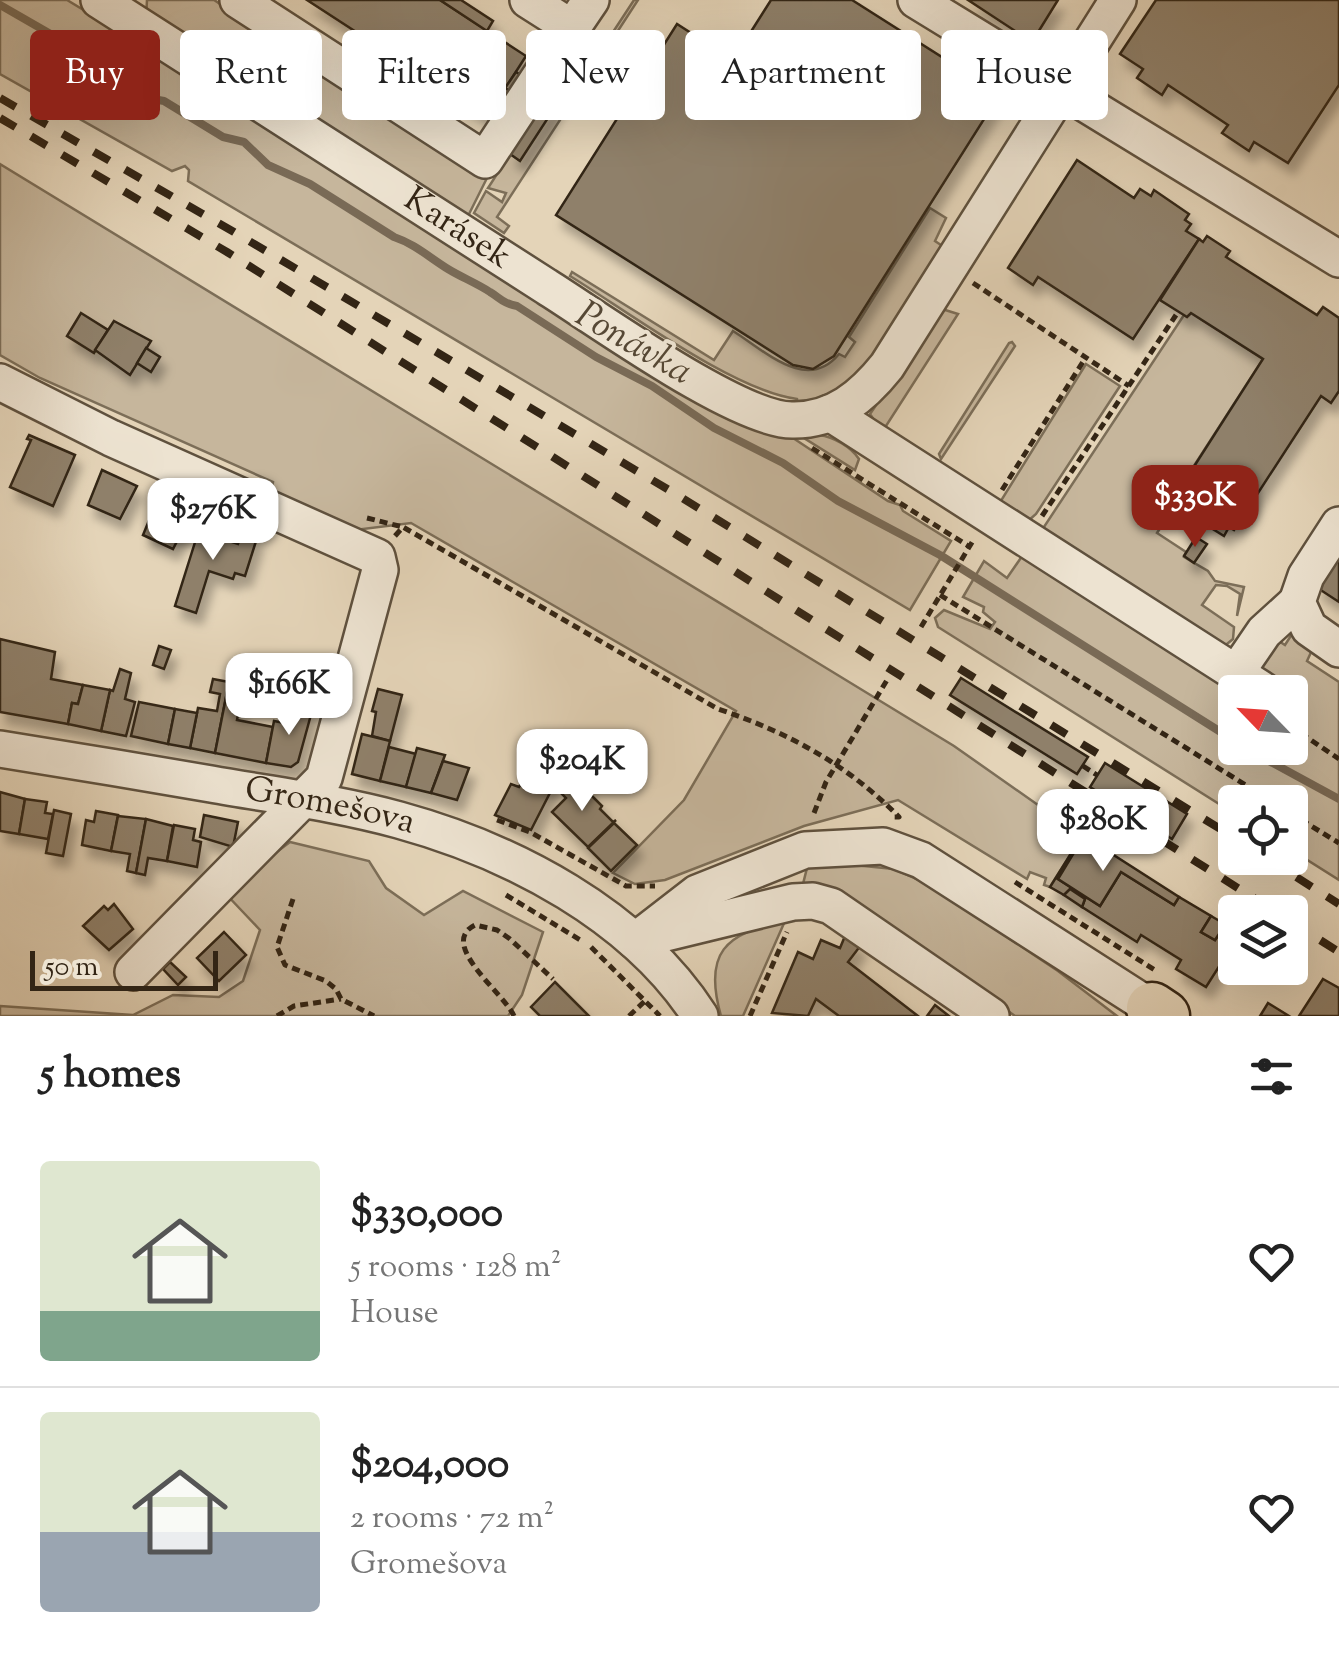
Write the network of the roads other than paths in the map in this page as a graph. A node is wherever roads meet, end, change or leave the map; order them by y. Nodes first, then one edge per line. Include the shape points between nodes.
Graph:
1 (238, 0) edge
2 (528, 0) edge
3 (916, 0) edge
4 (1118, 0) edge
5 (116, 4) edge
6 (582, 14) edge
7 (965, 30) edge
8 (1099, 30) edge
9 (1108, 116) edge
10 (1043, 120) edge
11 (1333, 243) edge
12 (0, 382) edge
13 (830, 413) junction
14 (1339, 525) edge
15 (1298, 602) junction
16 (1339, 649) edge
17 (1239, 675) edge
18 (1252, 675) edge
19 (0, 748) edge
20 (302, 799) junction
21 (635, 941) junction
22 (134, 972) dead end
23 (1155, 1013) edge
24 (700, 1016) edge
25 (990, 1016) edge

1 - 6 street via 486,160
2 - 6 street
3 - 7 street
4 - 8 street, Karásek
5 - 13 street, Karásek via 741,406 793,420
9 - 11 street
10 - 13 street, Karásek via 867,391
12 - 20 street via 377,557 380,570 331,757 324,778
13 - 17 street
14 - 15 street via 1306,576
15 - 16 street via 1309,628
15 - 18 street via 1264,632
19 - 20 street, Gromešova
20 - 21 street, Gromešova via 396,820 507,860
20 - 22 street
21 - 23 street via 697,892 774,860 805,850 883,846 920,860
21 - 24 street, Gromešova
21 - 25 street via 813,901 863,925

